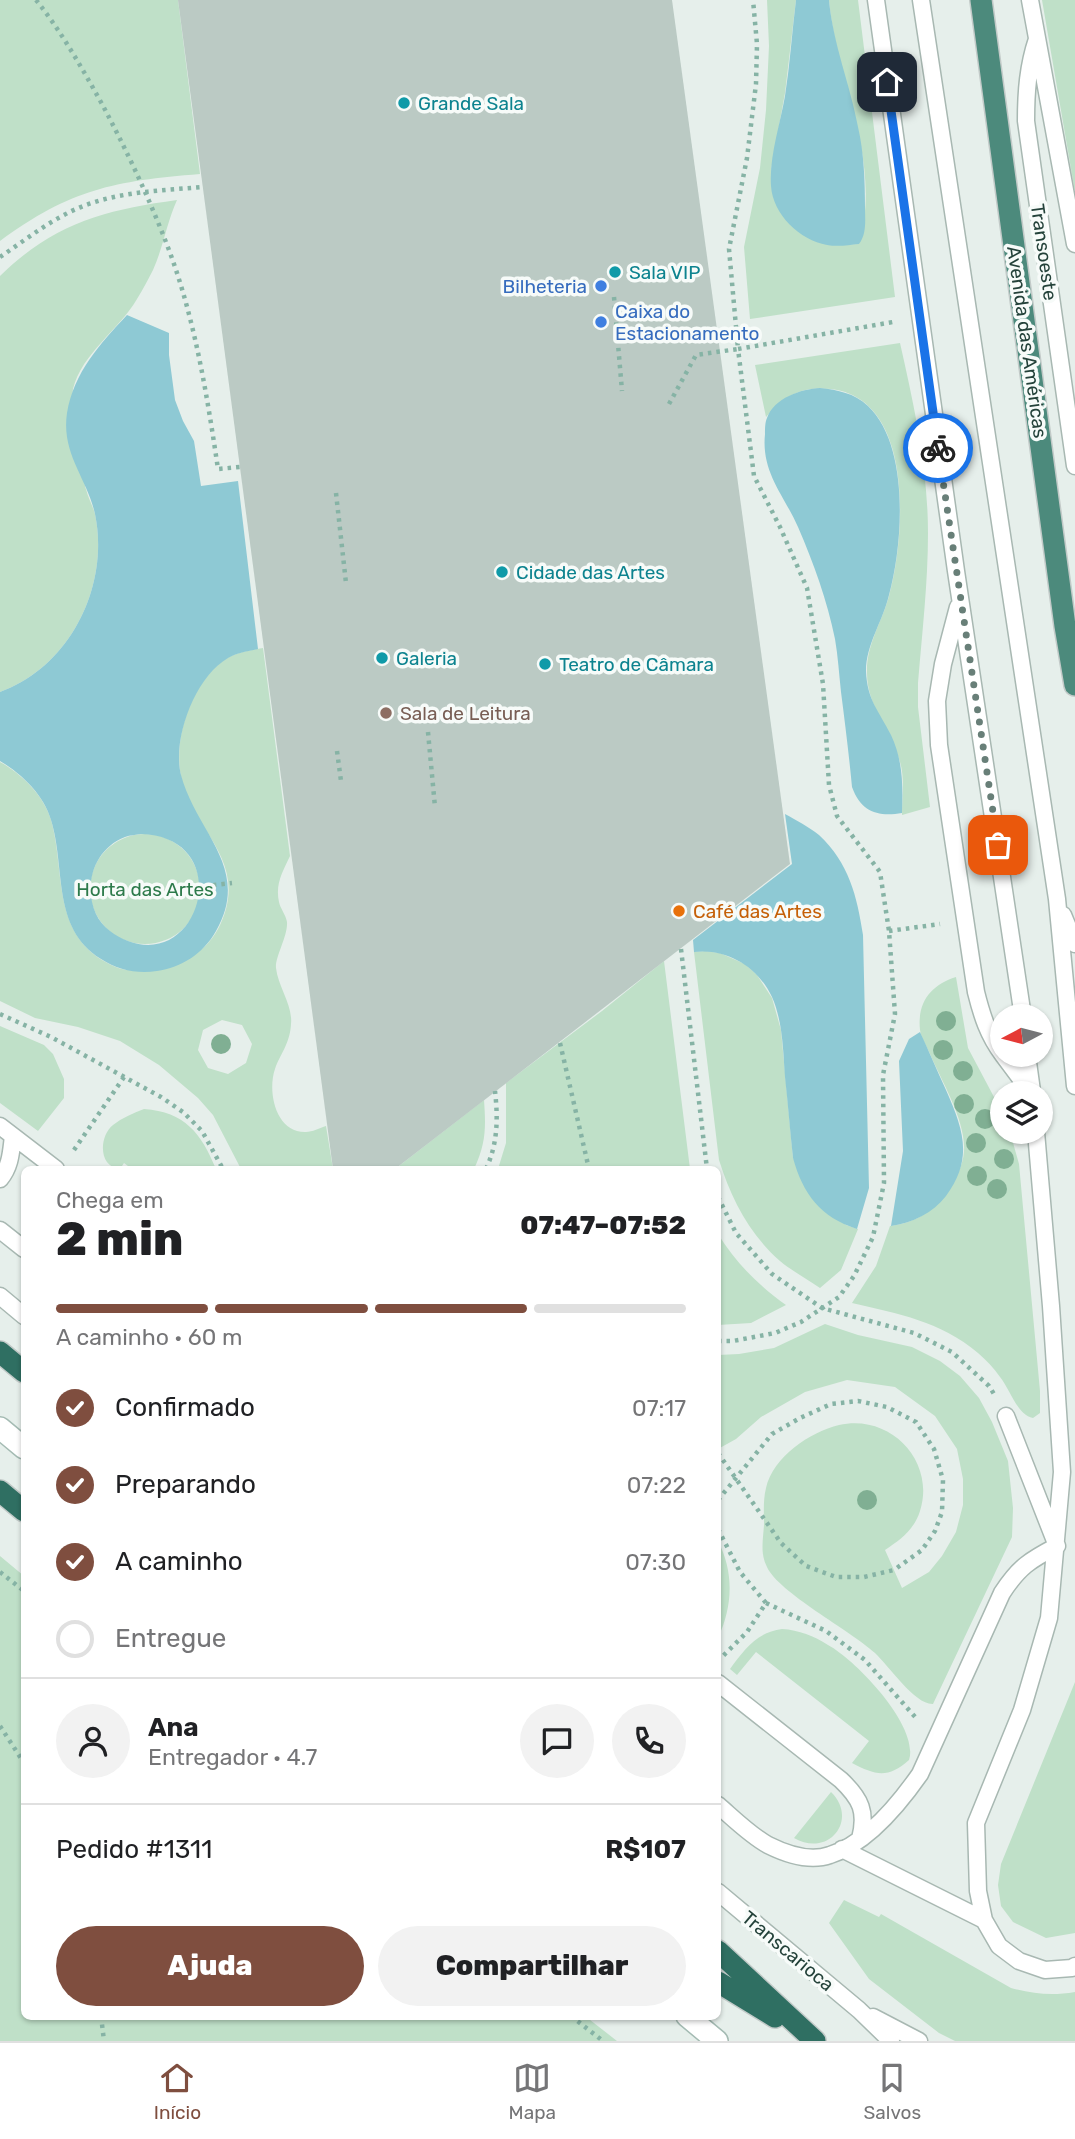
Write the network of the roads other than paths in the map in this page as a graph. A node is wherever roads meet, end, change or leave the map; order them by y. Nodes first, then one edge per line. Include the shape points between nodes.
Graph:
1 (876, 0) edge
2 (921, 0) edge
3 (981, 0) edge
4 (1030, 0) edge
5 (1037, 39) junction
6 (1075, 244) edge
7 (1075, 466) edge
8 (960, 599) junction
9 (1075, 685) edge
10 (1057, 900) junction
11 (1075, 944) edge
12 (1021, 1004) edge
13 (990, 1036) edge
14 (1075, 1086) edge
15 (7, 1131) edge
16 (1036, 1144) edge
17 (52, 1166) edge
18 (0, 1179) edge
19 (0, 1230) edge
20 (21, 1247) edge
21 (0, 1296) edge
22 (21, 1314) edge
23 (0, 1352) edge
24 (21, 1370) edge
25 (1006, 1416) road end
26 (0, 1428) edge
27 (21, 1446) edge
28 (0, 1491) edge
29 (21, 1508) edge
30 (1057, 1546) junction
31 (721, 1685) edge
32 (721, 1807) edge
33 (860, 1839) junction
34 (842, 1849) junction
35 (721, 1895) edge
36 (984, 1920) junction
37 (721, 1954) edge
38 (1075, 1966) edge
39 (721, 1984) edge
40 (859, 2010) junction
41 (692, 2020) edge
42 (717, 2041) edge
43 (815, 2041) edge
44 (891, 2041) edge
45 (919, 2041) edge

1 - 8 lane
2 - 10 lane
3 - 9 highway, Avenida das Américas
4 - 5 lane, Transoeste
5 - 6 lane, Transoeste
5 - 7 lane, Transoeste via 1029,62 1026,121
8 - 12 lane
8 - 13 lane via 937,701 939,745 976,992
10 - 11 lane
10 - 14 lane
15 - 17 lane
15 - 18 lane via 11,1158
16 - 30 lane via 1062,1472
19 - 20 lane
21 - 22 lane
23 - 24 highway
25 - 30 lane
26 - 27 main road
28 - 29 highway
30 - 33 lane via 1015,1572 920,1774 894,1808
30 - 36 lane via 1049,1618 1022,1710 976,1823 978,1891
31 - 33 lane via 854,1792 863,1810
32 - 34 lane via 765,1844 788,1854 829,1856
33 - 34 lane
34 - 36 lane
35 - 40 lane, Transcarioca
36 - 38 lane via 999,1946 1018,1961 1045,1970
37 - 43 highway
39 - 43 highway
40 - 44 lane, Transcarioca
40 - 45 lane, Transcarioca
41 - 42 main road

